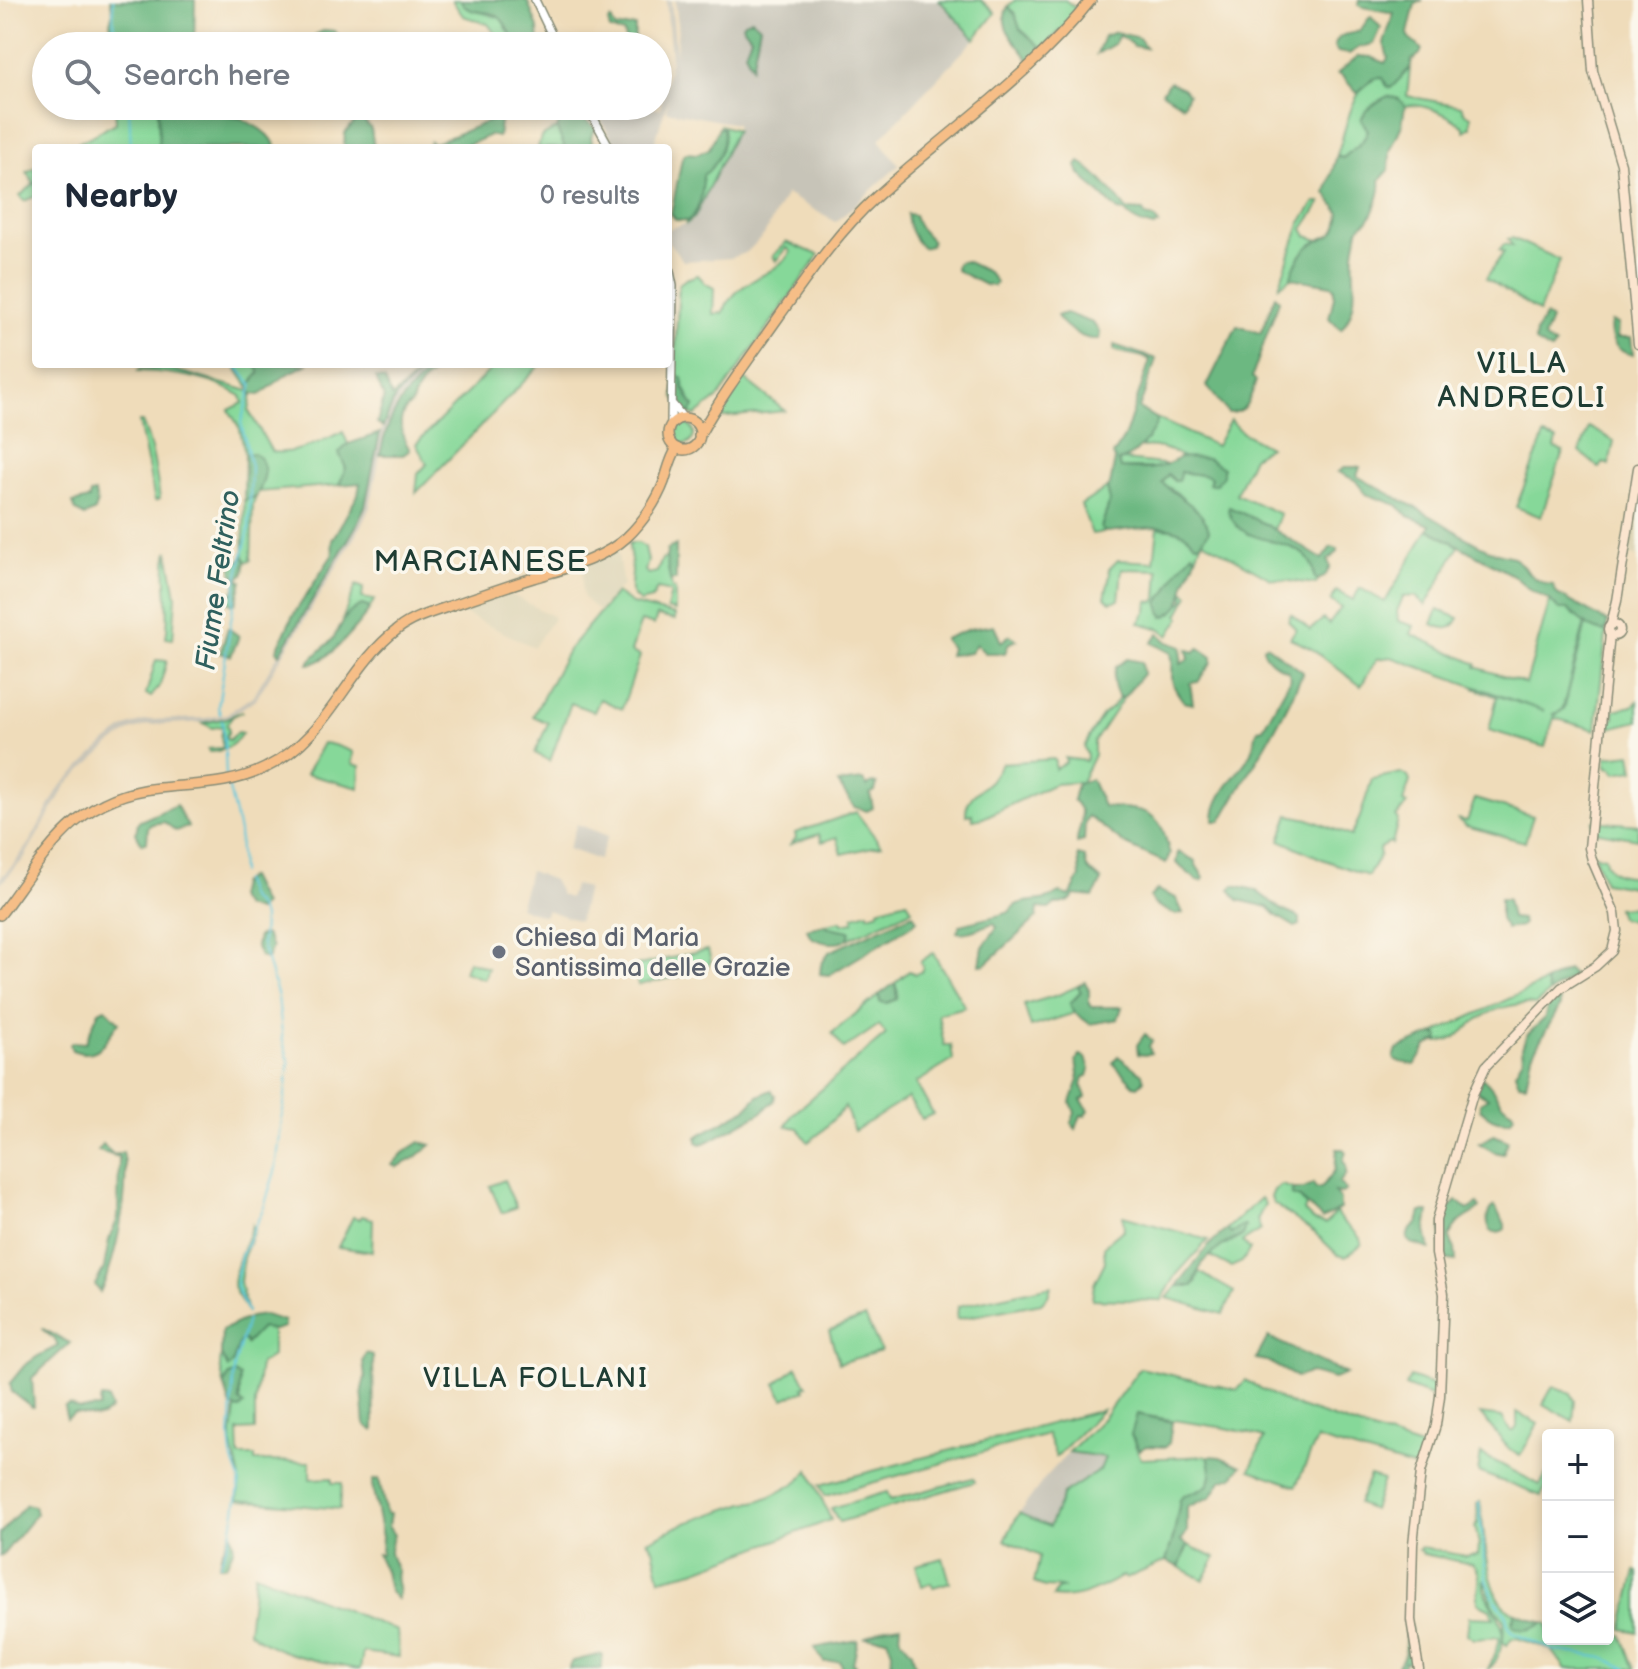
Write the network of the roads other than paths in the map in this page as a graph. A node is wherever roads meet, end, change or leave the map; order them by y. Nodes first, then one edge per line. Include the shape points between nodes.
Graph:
1 (535, 0) edge
2 (1091, 0) edge
3 (1588, 0) edge
4 (550, 32) edge
5 (595, 120) edge
6 (608, 144) edge
7 (672, 274) edge
8 (1638, 344) edge
9 (672, 368) edge
10 (672, 368) edge
11 (672, 403) junction
12 (716, 406) junction
13 (688, 419) junction
14 (671, 423) junction
15 (699, 436) junction
16 (668, 440) junction
17 (677, 448) junction
18 (668, 467) junction
19 (1638, 468) edge
20 (0, 915) edge
21 (1419, 1669) edge

1 - 4 street
2 - 12 main road via 1043,53 836,238
3 - 8 main road via 1593,71 1621,164
5 - 6 street
7 - 9 street
10 - 11 street
11 - 13 street
11 - 14 street
12 - 13 main road
12 - 15 main road
13 - 14 main road
13 - 15 main road via 698,427
14 - 16 main road
15 - 17 main road via 692,448
16 - 17 main road
16 - 18 main road
17 - 18 main road
18 - 20 main road via 644,517 613,547 429,613 397,630 292,752 254,773 213,784 140,790 90,808 56,841
19 - 21 main road via 1589,832 1592,860 1615,913 1612,951 1561,988 1486,1066 1436,1220 1444,1294 1439,1411 1420,1480 1411,1589

